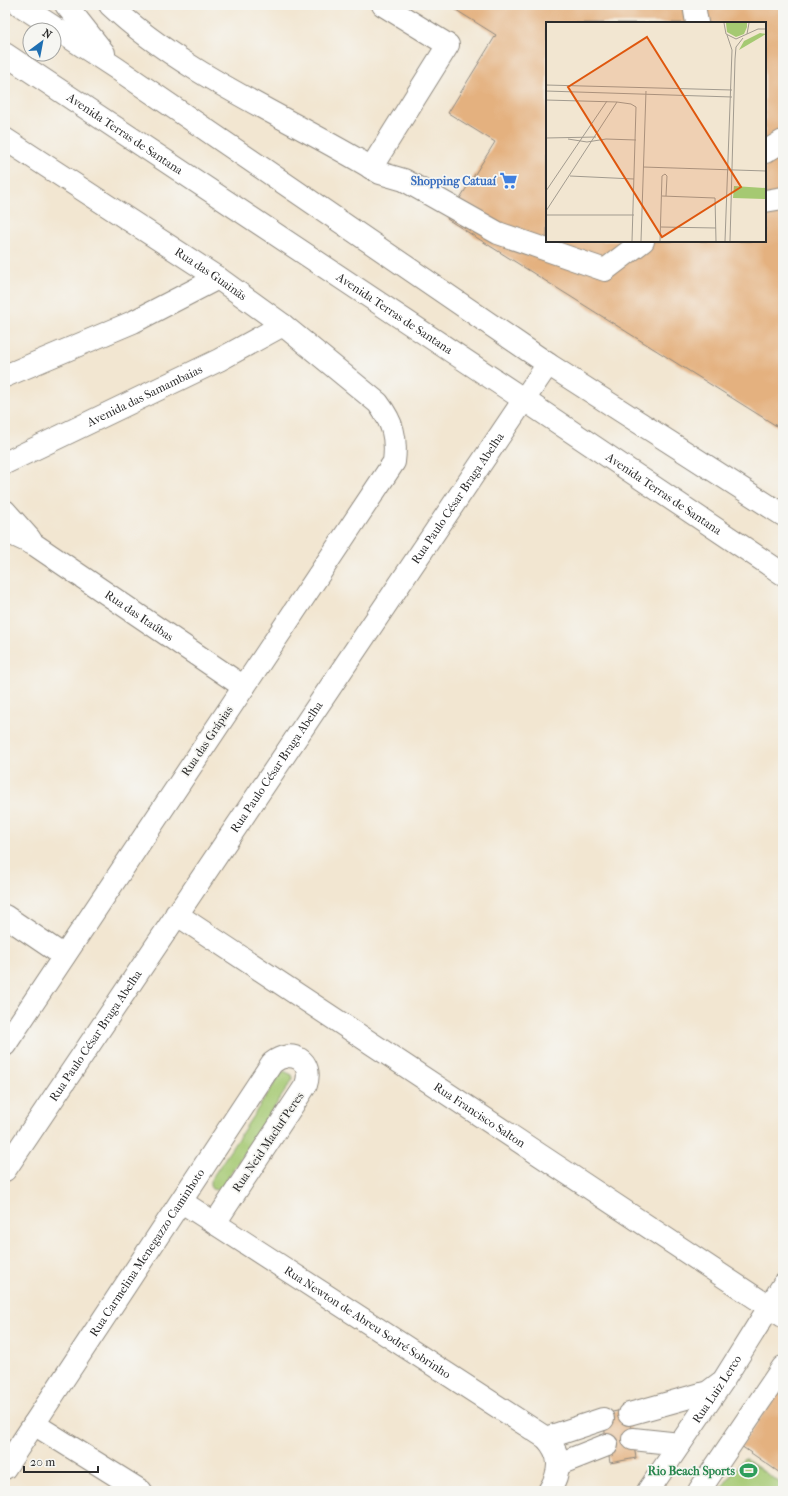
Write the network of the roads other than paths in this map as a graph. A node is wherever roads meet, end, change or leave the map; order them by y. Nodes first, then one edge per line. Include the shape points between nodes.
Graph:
1 (20, 5) edge
2 (66, 5) edge
3 (110, 5) edge
4 (383, 5) edge
5 (694, 5) edge
6 (697, 22) edge
7 (5, 54) edge
8 (116, 68) junction
9 (5, 139) edge
10 (783, 141) edge
11 (766, 151) edge
12 (371, 168) junction
13 (783, 198) edge
14 (766, 201) edge
15 (642, 242) edge
16 (218, 278) junction
17 (283, 325) junction
18 (548, 364) junction
19 (5, 376) edge
20 (523, 399) junction
21 (394, 432) joint
22 (5, 463) edge
23 (5, 511) edge
24 (783, 515) edge
25 (5, 531) edge
26 (34, 545) junction
27 (783, 574) edge
28 (244, 687) junction
29 (176, 914) junction
30 (5, 916) edge
31 (64, 956) junction
32 (5, 1045) edge
33 (300, 1060) joint
34 (5, 1170) edge
35 (182, 1202) junction
36 (214, 1223) junction
37 (783, 1285) edge
38 (776, 1311) edge
39 (783, 1367) edge
40 (723, 1381) junction
41 (702, 1411) junction
42 (603, 1419) dead end
43 (34, 1424) junction
44 (633, 1439) dead end
45 (680, 1444) junction
46 (607, 1445) dead end
47 (553, 1449) junction
48 (5, 1468) edge
49 (141, 1491) edge
50 (549, 1491) edge
51 (648, 1491) edge
52 (699, 1491) edge

1 - 8 street
2 - 8 street
3 - 12 street via 155,42 210,78
4 - 12 street via 448,44
5 - 6 street
7 - 20 street, Avenida Terras de Santana
8 - 18 street
9 - 16 street, Rua das Guainãs
10 - 11 street
12 - 15 street via 404,180 498,233 605,270
13 - 14 street
16 - 17 street, Rua das Guainãs
16 - 19 street via 134,322
17 - 21 street, Rua das Guainãs via 378,403 389,417
17 - 22 street, Avenida das Samambaias via 219,360
18 - 20 street, Rua Paulo César Braga Abelha
18 - 24 street
20 - 27 street, Avenida Terras de Santana
20 - 29 street, Rua Paulo César Braga Abelha
21 - 28 street, Rua das Grápias via 394,462
23 - 26 street, Rua das Itaúbas
25 - 26 street, Rua das Itaúbas
26 - 28 street, Rua das Itaúbas
28 - 31 street, Rua das Grápias
29 - 34 street, Rua Paulo César Braga Abelha
29 - 38 street, Rua Francisco Salton
30 - 31 street
31 - 32 street, Rua das Grápias
33 - 35 street, Rua Carmelina Menegazzo Caminhoto via 287,1055 272,1063
33 - 36 street, Rua Neid Macluf Peres via 308,1069 309,1078 306,1085
35 - 36 street, Rua Newton de Abreu Sodré Sobrinho
35 - 43 street, Rua Carmelina Menegazzo Caminhoto
36 - 47 street, Rua Newton de Abreu Sodré Sobrinho
37 - 38 street, Rua Luiz Lerco
38 - 40 street, Rua Luiz Lerco
39 - 52 street
40 - 41 street, Rua Luiz Lerco
40 - 41 street via 708,1392 629,1414 647,1418
41 - 45 street, Rua Luiz Lerco
42 - 47 street
43 - 48 street, Rua Carmelina Menegazzo Caminhoto
43 - 49 street
44 - 45 street
45 - 51 street, Rua Luiz Lerco
46 - 47 street
47 - 50 street via 559,1471

